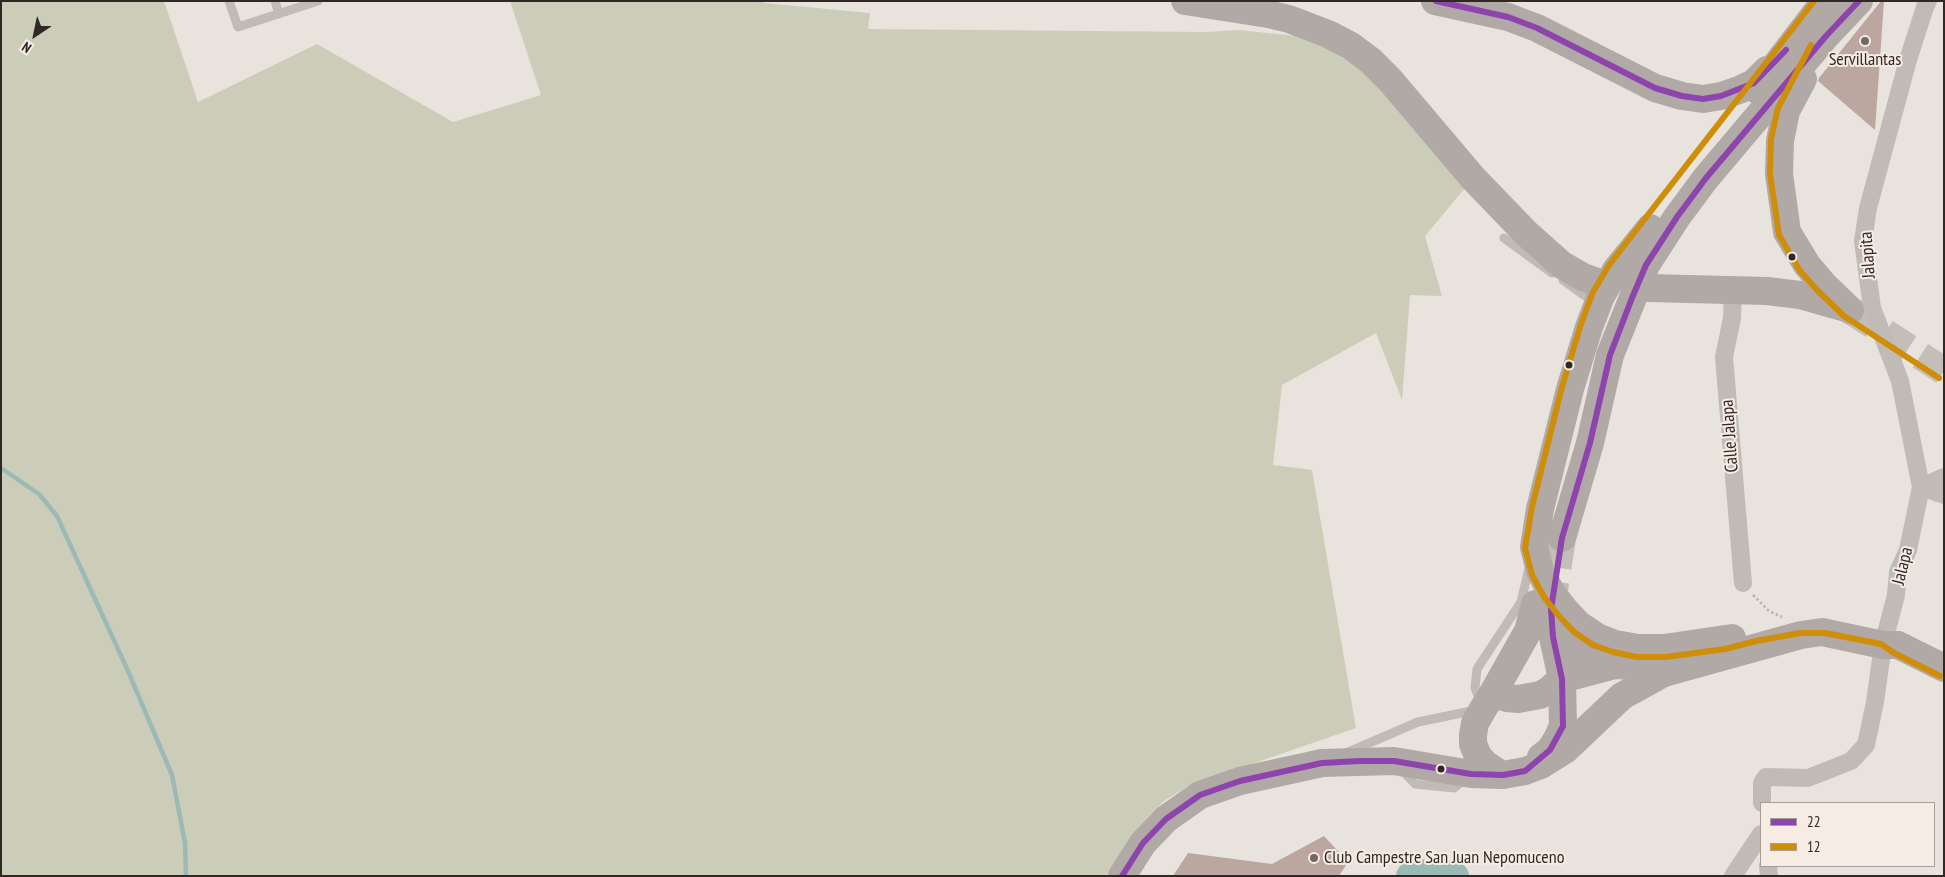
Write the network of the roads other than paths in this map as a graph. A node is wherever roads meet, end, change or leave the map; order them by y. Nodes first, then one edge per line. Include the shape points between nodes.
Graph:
1 (229, 1) edge
2 (275, 1) edge
3 (318, 1) edge
4 (1185, 1) edge
5 (1435, 1) edge
6 (1859, 1) edge
7 (1928, 1) edge
8 (1820, 13) edge
9 (279, 14) junction
10 (1792, 44) junction
11 (1650, 228) junction
12 (1504, 238) dead end
13 (1650, 288) dead end
14 (1733, 290) junction
15 (1599, 294) junction
16 (1944, 477) edge
17 (1920, 487) junction
18 (1944, 495) edge
19 (1548, 541) junction
20 (1743, 583) road end
21 (1552, 637) junction
22 (1889, 642) junction
23 (1615, 665) junction
24 (1681, 668) junction
25 (1944, 668) edge
26 (1562, 679) junction
27 (1488, 701) junction
28 (1322, 763) junction
29 (1512, 773) junction
30 (1762, 802) edge
31 (1760, 836) edge
32 (1122, 876) edge
33 (1733, 876) edge

1 - 9 lane via 238,27
2 - 9 lane
3 - 9 lane
4 - 15 main road via 1289,19 1316,28 1351,46 1390,80 1473,178 1526,233 1562,265 1583,277
5 - 10 main road via 1530,25 1655,88 1703,99 1721,96 1754,83
6 - 8 main road
7 - 17 street, Jalapita via 1908,60 1868,208 1863,241 1872,308 1900,381
8 - 10 main road
8 - 14 main road via 1786,111 1780,141 1780,174 1787,232 1807,265 1850,310 1800,295
8 - 19 main road via 1646,265 1610,355 1590,444
10 - 11 main road
11 - 15 main road
11 - 19 main road via 1612,311 1584,394
12 - 15 lane
13 - 14 main road
14 - 20 street, Calle Jalapa via 1732,318 1724,357
15 - 19 main road via 1570,389 1540,509
16 - 17 street
17 - 18 street
17 - 22 street, Jalapa via 1908,550 1898,572
19 - 22 main road via 1540,571 1551,592 1579,625 1615,644 1664,648 1724,640 1800,624 1826,624
19 - 27 lane via 1521,602 1477,669 1475,688
21 - 23 main road via 1585,655
21 - 26 main road
21 - 27 main road via 1543,606
22 - 24 main road via 1822,632
22 - 25 main road
22 - 30 street, Jalapa via 1866,745 1850,761 1808,778 1766,777 1762,783
23 - 24 main road
23 - 26 main road
24 - 29 main road via 1664,673 1622,696 1564,750 1541,765
26 - 27 main road via 1540,695
26 - 29 main road via 1563,726 1557,739 1550,750
27 - 28 lane via 1418,722
27 - 29 main road via 1475,723 1473,744 1481,760
28 - 29 main road via 1394,762 1471,774
28 - 32 main road via 1240,781 1200,795 1166,819 1143,843
31 - 33 street

